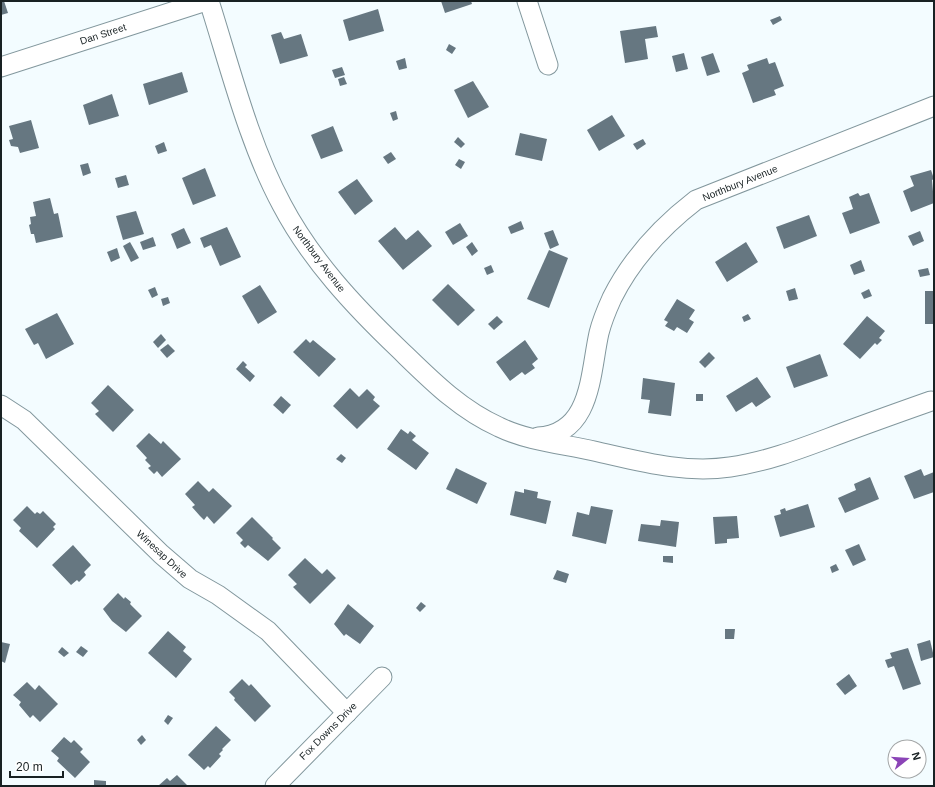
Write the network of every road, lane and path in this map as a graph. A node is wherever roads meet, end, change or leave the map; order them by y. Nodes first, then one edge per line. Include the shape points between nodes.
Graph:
1 (206, 1) edge
2 (209, 1) edge
3 (527, 1) edge
4 (548, 65) dead end
5 (1, 67) edge
6 (934, 106) edge
7 (931, 401) dead end
8 (1, 404) edge
9 (532, 438) junction
10 (382, 677) dead end
11 (347, 713) junction
12 (275, 786) edge

1 - 5 street, Dan Street
2 - 9 street, Northbury Avenue via 257,150 281,203 310,250 360,312 444,393 473,414 501,428
3 - 4 street
6 - 9 street, Northbury Avenue via 696,200 673,218 649,242 628,269 612,299 600,331 588,393 574,421 562,431 547,437
7 - 9 street, Northbury Avenue via 786,454 728,467 665,467
8 - 11 street, Winesap Drive via 24,420 161,554 190,579 218,595 268,631
10 - 11 street, Fox Downs Drive
11 - 12 street, Fox Downs Drive

